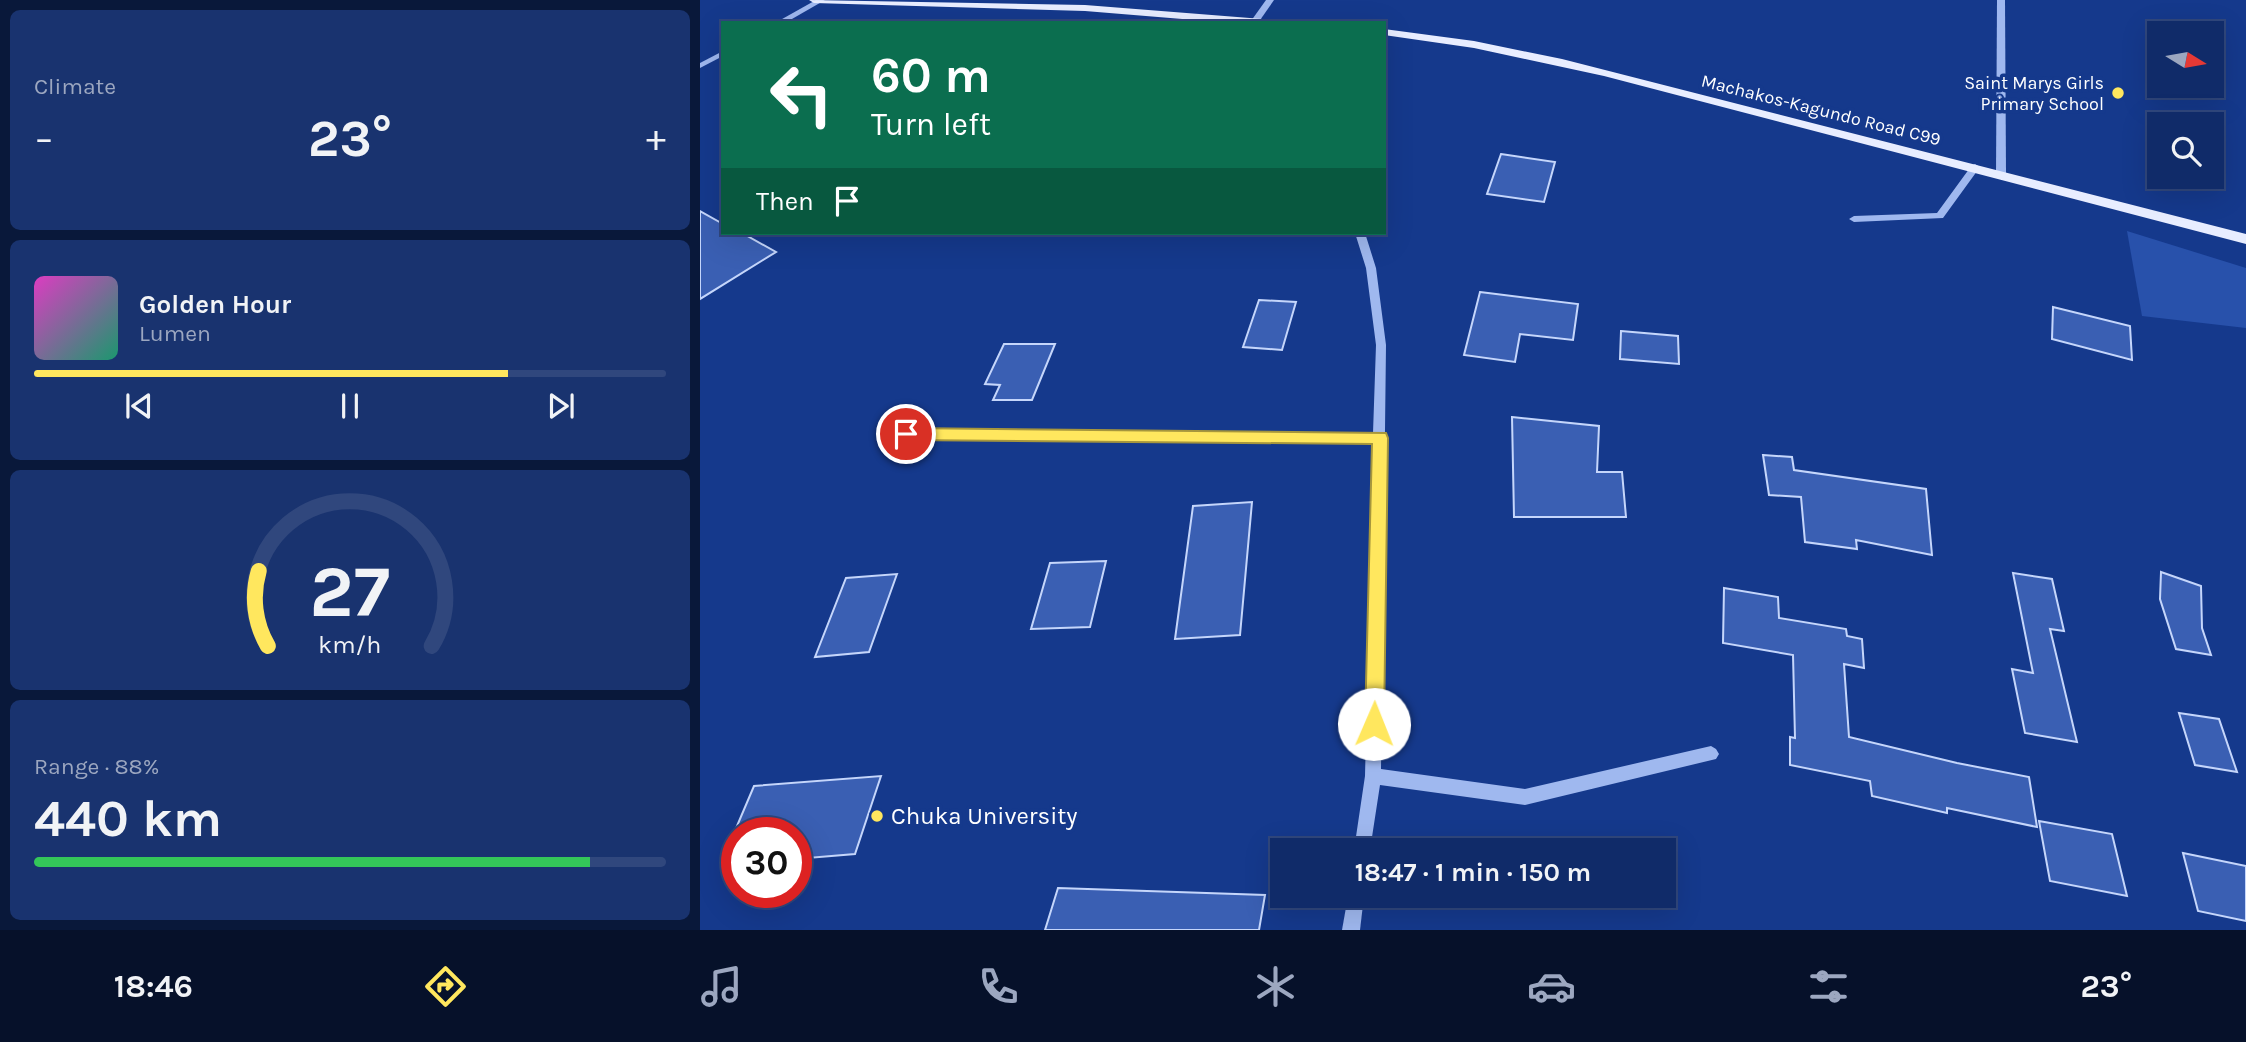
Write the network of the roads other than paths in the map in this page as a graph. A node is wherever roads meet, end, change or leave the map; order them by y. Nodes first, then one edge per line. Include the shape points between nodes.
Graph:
1 (814, 0) edge
2 (820, 0) edge
3 (1270, 0) edge
4 (2001, 0) edge
5 (783, 21) edge
6 (1255, 21) joint
7 (1386, 32) edge
8 (721, 56) edge
9 (700, 66) edge
10 (1975, 167) junction
11 (2001, 173) junction
12 (1854, 219) dead end
13 (1361, 235) edge
14 (2246, 239) edge
15 (906, 434) dead end
16 (1380, 438) junction
17 (1711, 754) dead end
18 (1373, 776) junction
19 (1365, 838) edge
20 (1354, 908) edge
21 (1351, 930) edge

1 - 2 main road
2 - 5 street
2 - 6 main road via 1085,8
3 - 6 lane
4 - 11 street
7 - 10 main road, Machakos-Kagundo Road C99 via 1471,43 1562,62
8 - 9 street
10 - 11 main road, Machakos-Kagundo Road C99
10 - 12 street via 1940,216
11 - 14 main road, Machakos-Kagundo Road C99
13 - 16 street via 1371,268 1381,345
15 - 16 street
16 - 18 street
17 - 18 street via 1525,797
18 - 19 street
20 - 21 street

